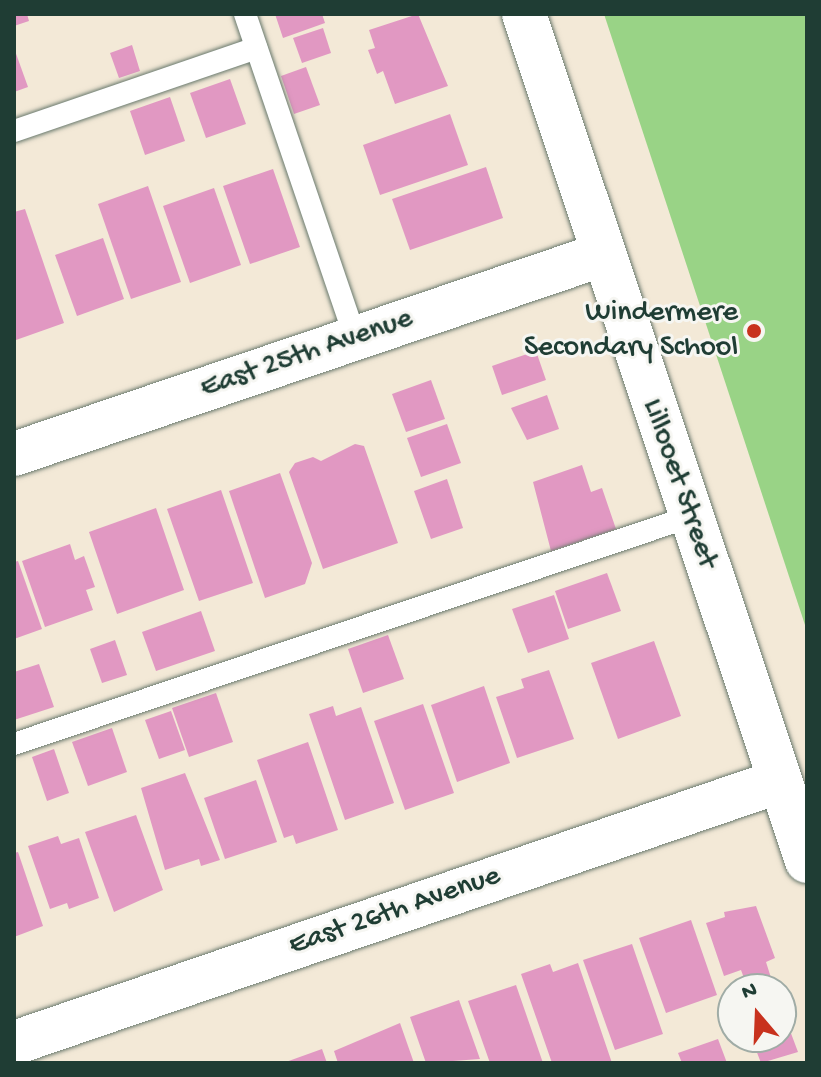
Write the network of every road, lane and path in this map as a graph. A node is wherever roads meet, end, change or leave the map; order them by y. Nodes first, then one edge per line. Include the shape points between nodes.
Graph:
1 (245, 14) edge
2 (524, 14) edge
3 (256, 48) junction
4 (14, 131) edge
5 (601, 255) junction
6 (355, 338) junction
7 (14, 454) edge
8 (689, 517) junction
9 (14, 744) edge
10 (777, 782) junction
11 (807, 861) edge
12 (14, 1043) edge

1 - 3 lane
2 - 5 street, Lillooet Street
3 - 4 lane
3 - 6 lane
5 - 6 street, East 25th Avenue
5 - 8 street, Lillooet Street
6 - 7 street, East 25th Avenue
8 - 9 lane
8 - 10 street, Lillooet Street
10 - 11 street, Lillooet Street
10 - 12 street, East 26th Avenue

